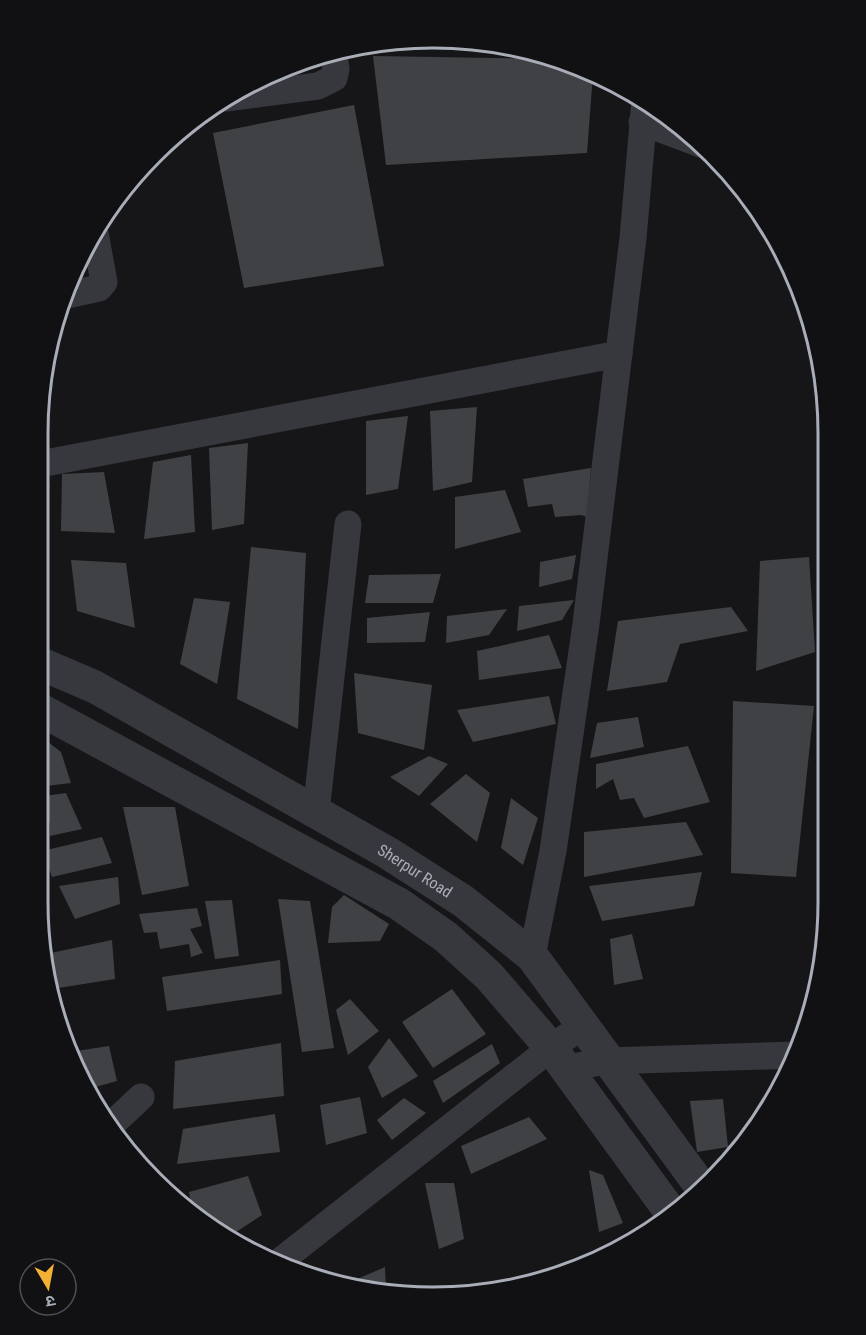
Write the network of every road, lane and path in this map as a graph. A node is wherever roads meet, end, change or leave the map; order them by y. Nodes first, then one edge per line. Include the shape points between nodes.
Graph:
1 (335, 61) edge
2 (251, 95) edge
3 (644, 111) edge
4 (97, 245) edge
5 (74, 294) edge
6 (619, 354) junction
7 (48, 462) edge
8 (348, 525) dead end
9 (48, 667) edge
10 (48, 714) edge
11 (316, 812) junction
12 (531, 956) junction
13 (582, 1026) junction
14 (786, 1055) edge
15 (558, 1058) junction
16 (607, 1061) junction
17 (141, 1097) dead end
18 (116, 1120) edge
19 (697, 1181) edge
20 (667, 1207) edge
21 (285, 1258) edge

1 - 2 street via 334,78 328,82
3 - 6 street
4 - 5 street via 104,282 99,288
6 - 7 street
6 - 12 street via 579,670 552,851
8 - 11 street
9 - 11 street, Sherpur Road via 95,687
10 - 15 street via 399,904 446,937 489,976
11 - 12 street, Sherpur Road via 463,901
12 - 13 street, Sherpur Road
13 - 15 street
13 - 16 street, Sherpur Road
14 - 16 street
15 - 16 street
15 - 20 street
15 - 21 street
16 - 19 street, Sherpur Road
17 - 18 street

